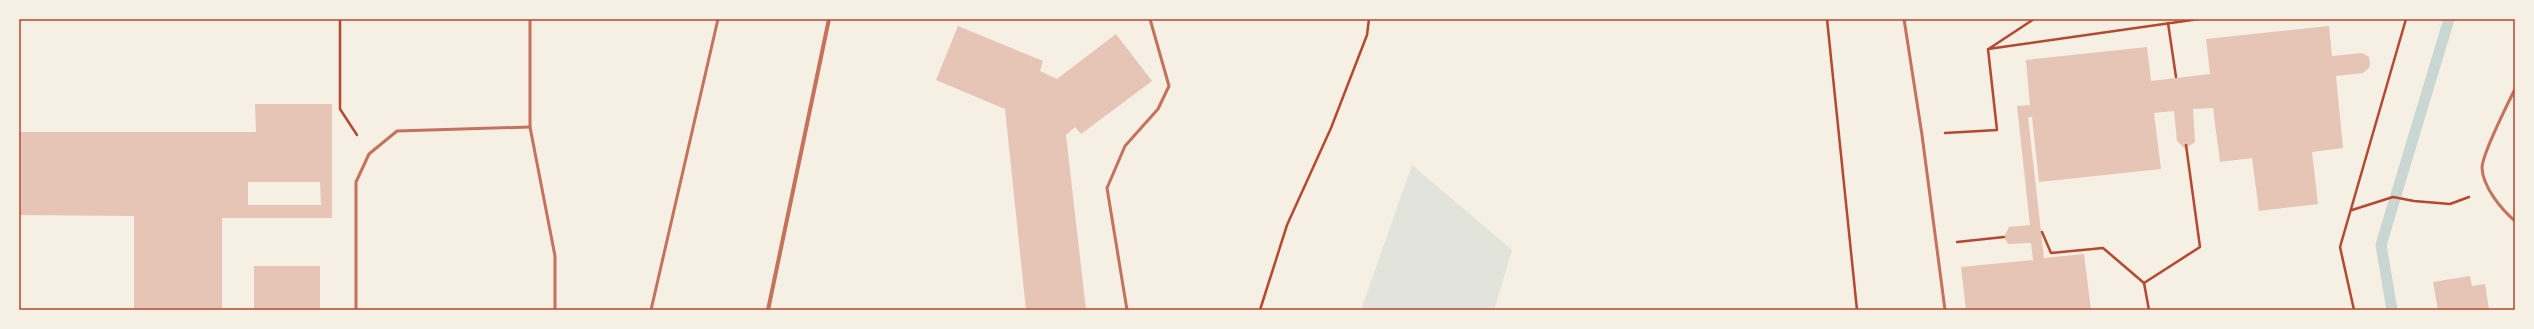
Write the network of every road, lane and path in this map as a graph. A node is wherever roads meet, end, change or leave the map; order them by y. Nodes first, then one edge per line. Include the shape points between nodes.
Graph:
1 (340, 19) edge
2 (530, 19) edge
3 (718, 19) edge
4 (829, 19) edge
5 (1150, 19) edge
6 (1369, 19) edge
7 (1827, 19) edge
8 (1904, 19) edge
9 (2034, 19) edge
10 (2199, 19) edge
11 (2406, 19) edge
12 (2168, 24) junction
13 (1988, 49) junction
14 (2176, 77) dead end
15 (2515, 89) edge
16 (530, 127) junction
17 (1922, 135) junction
18 (2186, 145) dead end
19 (369, 154) junction
20 (2488, 189) junction
21 (2352, 210) junction
22 (2515, 221) edge
23 (2042, 232) dead end
24 (2004, 237) dead end
25 (1936, 244) junction
26 (2144, 283) junction
27 (356, 310) edge
28 (555, 310) edge
29 (651, 310) edge
30 (768, 310) edge
31 (1127, 310) edge
32 (1260, 310) edge
33 (1857, 310) edge
34 (1945, 310) edge
35 (2148, 310) edge
36 (2354, 310) edge

1 - 19 path via 340,109
2 - 16 lane
3 - 29 lane
4 - 30 street
5 - 31 lane via 1169,86 1158,109 1125,146 1108,188
6 - 32 path via 1367,35 1331,128 1288,225
7 - 33 path
8 - 17 lane
9 - 13 path
10 - 12 path
11 - 21 path
12 - 13 path
12 - 14 path
13 - 17 path via 1997,130
15 - 20 lane via 2482,167
16 - 19 lane via 397,131
16 - 28 lane via 555,256
17 - 25 lane
18 - 26 path via 2200,247
19 - 27 lane via 356,182
20 - 21 path via 2450,204 2414,202 2398,196
20 - 22 lane
21 - 36 path via 2340,246
23 - 26 path via 2051,252 2103,248
24 - 25 path
25 - 34 lane
26 - 35 path

